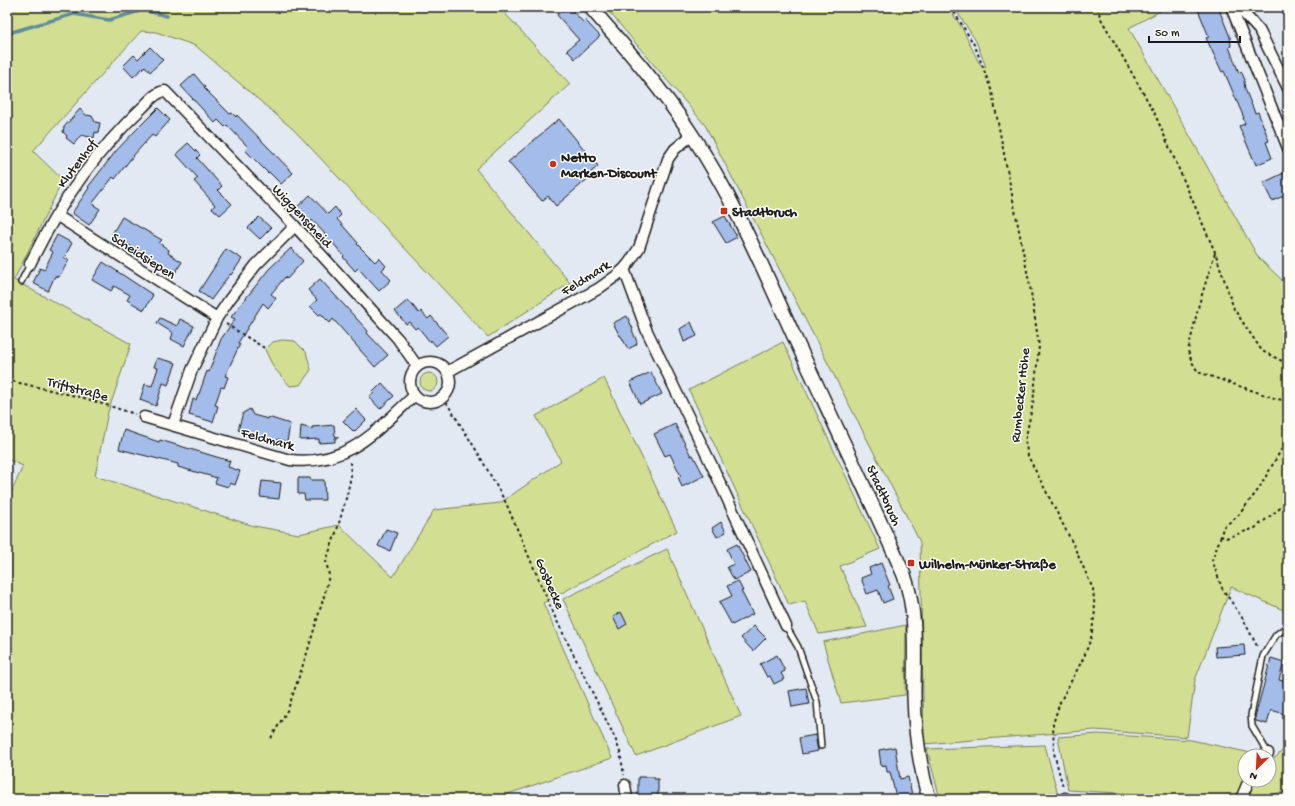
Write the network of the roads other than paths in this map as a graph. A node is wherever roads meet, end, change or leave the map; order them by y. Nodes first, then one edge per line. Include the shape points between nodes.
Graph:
1 (590, 7) edge
2 (1231, 7) edge
3 (1238, 7) edge
4 (1288, 88) edge
5 (162, 91) joint
6 (692, 135) junction
7 (1288, 148) edge
8 (56, 215) junction
9 (295, 226) junction
10 (30, 264) joint
11 (624, 269) junction
12 (21, 282) dead end
13 (217, 318) junction
14 (417, 366) junction
15 (448, 372) junction
16 (415, 395) junction
17 (144, 417) road end
18 (173, 425) junction
19 (786, 626) joint
20 (1288, 628) edge
21 (821, 746) dead end
22 (1264, 748) edge
23 (626, 785) road end
24 (1246, 788) edge
25 (627, 799) edge
26 (929, 799) edge
27 (1241, 799) edge

1 - 6 street, Stadtbruch via 662,92
2 - 7 street
3 - 4 street via 1259,30
5 - 8 street, Klutenhof via 133,117 97,156
5 - 9 street, Wiggenscheid via 168,93
6 - 11 street, Feldmark via 675,149 668,159 642,241
6 - 26 street, Stadtbruch via 732,204 908,587 914,631 916,738
8 - 10 street, Klutenhof
8 - 13 street, Scheidsiepen
9 - 13 street via 256,265
9 - 14 street, Wiggenscheid via 394,335
10 - 12 lane
11 - 15 street, Feldmark via 598,289
11 - 19 street via 646,329
13 - 18 street via 192,370
14 - 15 street via 430,361 443,366
14 - 16 street via 410,377 411,390
15 - 16 street via 450,385 443,397 432,402
16 - 18 street, Feldmark via 367,439 349,451 327,459 290,460
17 - 18 street, Feldmark
19 - 21 lane via 798,647 817,702
20 - 22 lane via 1276,635 1263,656 1250,721
23 - 25 street
24 - 27 street

